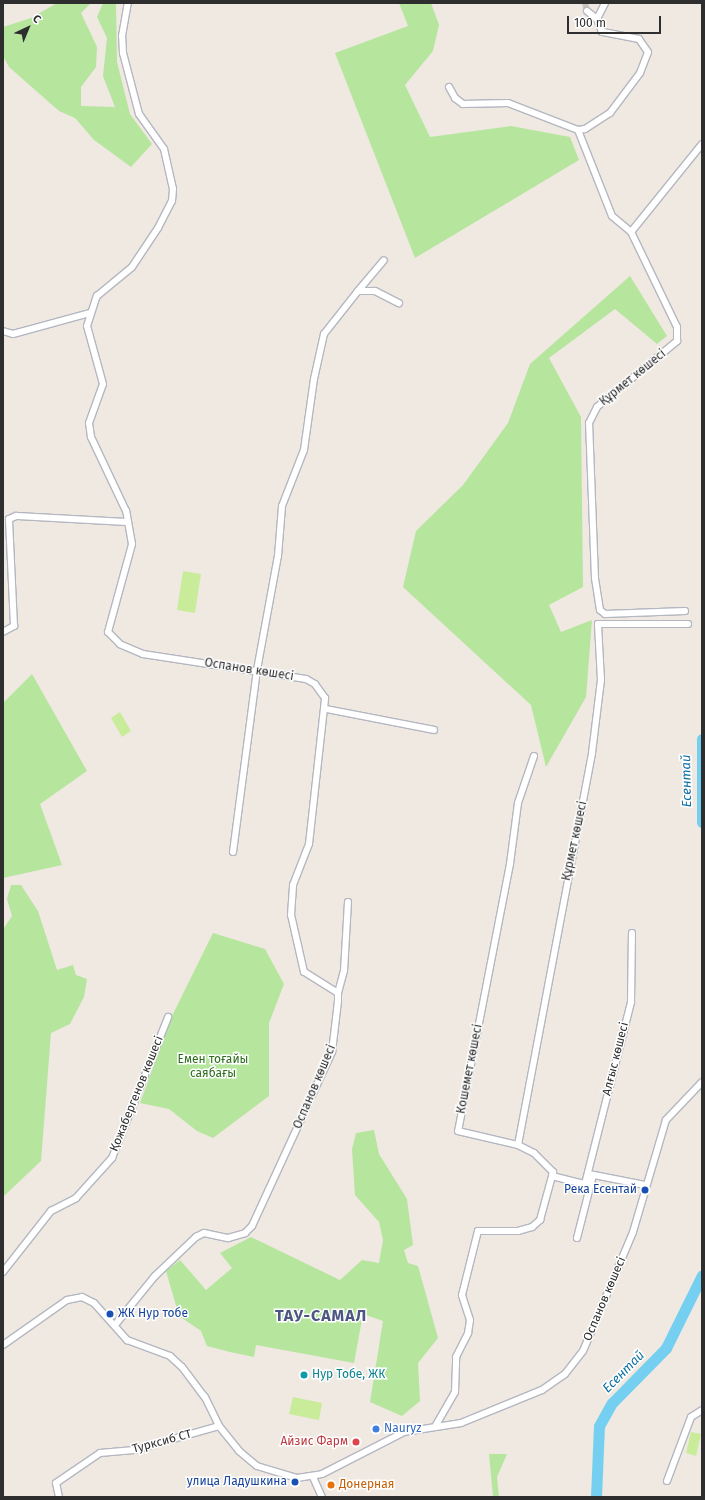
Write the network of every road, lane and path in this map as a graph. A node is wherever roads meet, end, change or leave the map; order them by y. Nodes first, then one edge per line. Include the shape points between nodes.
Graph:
1 (128, 3) edge
2 (605, 3) edge
3 (587, 11) tunnel mouth
4 (597, 19) junction
5 (449, 87) dead end
6 (578, 130) junction
7 (702, 144) edge
8 (631, 232) junction
9 (384, 260) dead end
10 (358, 291) junction
11 (399, 303) dead end
12 (90, 313) junction
13 (3, 331) edge
14 (128, 522) junction
15 (685, 611) dead end
16 (688, 624) dead end
17 (3, 632) edge
18 (256, 670) junction
19 (326, 709) junction
20 (434, 730) dead end
21 (534, 756) dead end
22 (233, 852) dead end
23 (348, 902) dead end
24 (632, 933) dead end
25 (338, 993) junction
26 (168, 1016) dead end
27 (702, 1082) edge
28 (518, 1145) junction
29 (591, 1174) junction
30 (552, 1176) junction
31 (644, 1185) junction
32 (577, 1238) dead end
33 (3, 1272) edge
34 (115, 1325) junction
35 (3, 1345) edge
36 (702, 1410) edge
37 (436, 1425) junction
38 (219, 1426) junction
39 (313, 1477) junction
40 (667, 1481) dead end
41 (58, 1497) edge
42 (322, 1497) edge

1 - 12 street, Оспанов көшесі via 122,36 123,53 140,114 164,149 173,189 166,216 132,267 96,296
2 - 4 street
3 - 4 street
4 - 6 street via 602,32 639,39 648,52 640,73 610,114
5 - 6 street via 455,98 463,104 508,103
6 - 8 street via 612,216
7 - 8 street
8 - 15 street, Құрмет көшесі via 678,334 672,347 591,414 596,602 605,614
9 - 10 street
10 - 11 street via 374,291
10 - 18 street via 324,334 314,379 304,450 282,506 278,556
12 - 13 street via 13,334
12 - 14 street, Оспанов көшесі via 87,326 103,384 89,423 91,437 115,483
14 - 17 street via 16,516 9,520 14,626
14 - 18 street, Оспанов көшесі via 132,544 130,559 108,632 120,644 142,654
16 - 28 street, Құрмет көшесі via 598,624 601,680 593,746
18 - 19 street, Оспанов көшесі via 315,684 325,698
18 - 22 street
19 - 20 street
19 - 25 street, Оспанов көшесі via 309,844 293,885 291,915 304,972
21 - 28 street, Кошемет көшесі via 518,803 510,864 458,1131
23 - 25 street via 344,972
24 - 29 street, Алғыс көшесі via 631,1002
25 - 34 street, Оспанов көшесі via 338,1018 332,1052 252,1226 245,1233 228,1238 204,1233 196,1237 156,1276
26 - 33 street, Қожабергенов көшесі via 112,1158 76,1198 51,1211
27 - 31 street, Оспанов көшесі via 666,1120
28 - 30 street, Кошемет көшесі via 534,1153 553,1172
29 - 30 street, Алғыс көшесі via 585,1184
29 - 31 street
29 - 32 street, Алғыс көшесі
30 - 37 street via 540,1220 532,1227 518,1231 478,1231 462,1295 470,1320 468,1333 456,1357 455,1392
31 - 37 street, Оспанов көшесі via 633,1232 597,1324 565,1374 515,1403 461,1423
34 - 35 street, Оспанов көшесі via 94,1303 82,1297 66,1300
34 - 38 street, Оспанов көшесі via 127,1340 170,1356 182,1367 205,1397
36 - 40 street via 694,1413 688,1424
37 - 39 street, Оспанов көшесі via 404,1432
38 - 39 street, Оспанов көшесі via 257,1466 297,1478
38 - 41 street, Турксиб СТ via 134,1450 100,1453 56,1483
39 - 42 street

